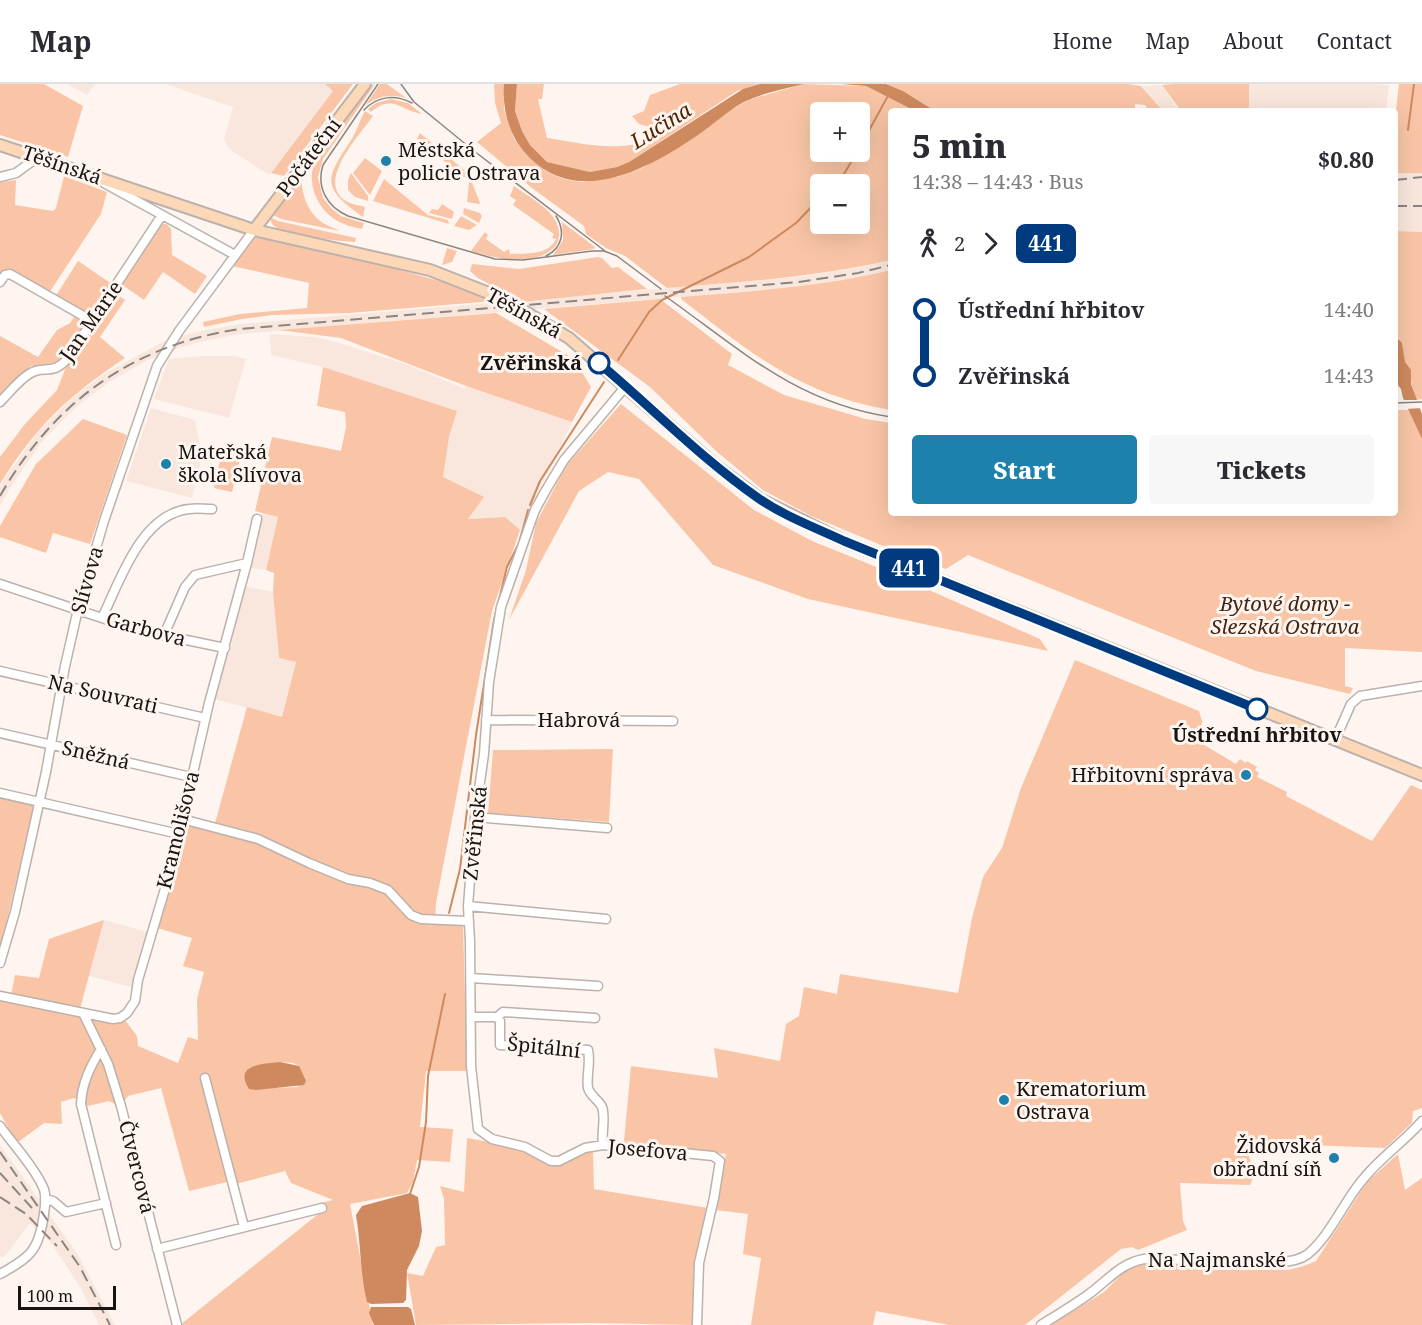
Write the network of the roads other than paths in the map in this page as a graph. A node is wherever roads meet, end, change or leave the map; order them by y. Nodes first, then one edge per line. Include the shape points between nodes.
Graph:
1 (365, 84) edge
2 (0, 145) edge
3 (38, 157) junction
4 (94, 176) junction
5 (0, 177) edge
6 (162, 215) junction
7 (254, 230) junction
8 (235, 255) junction
9 (0, 282) edge
10 (92, 321) junction
11 (626, 386) junction
12 (0, 402) edge
13 (212, 509) dead end
14 (257, 519) dead end
15 (248, 563) junction
16 (0, 584) edge
17 (78, 609) junction
18 (102, 618) junction
19 (164, 635) junction
20 (225, 648) junction
21 (0, 672) edge
22 (62, 684) junction
23 (1422, 686) edge
24 (205, 718) junction
25 (486, 720) junction
26 (672, 720) dead end
27 (0, 733) edge
28 (1335, 740) junction
29 (51, 744) junction
30 (1422, 775) edge
31 (191, 777) junction
32 (0, 794) edge
33 (39, 803) junction
34 (475, 817) junction
35 (182, 819) junction
36 (607, 828) dead end
37 (179, 834) junction
38 (468, 906) junction
39 (606, 919) dead end
40 (467, 921) junction
41 (0, 963) edge
42 (471, 978) junction
43 (598, 986) dead end
44 (0, 996) edge
45 (83, 1012) junction
46 (471, 1017) junction
47 (497, 1017) junction
48 (595, 1018) dead end
49 (101, 1049) junction
50 (471, 1066) joint
51 (205, 1078) dead end
52 (1422, 1121) edge
53 (0, 1126) edge
54 (603, 1145) junction
55 (45, 1198) junction
56 (106, 1203) junction
57 (322, 1208) dead end
58 (244, 1227) junction
59 (116, 1245) dead end
60 (157, 1249) junction
61 (0, 1274) edge
62 (177, 1325) edge
63 (697, 1325) edge
64 (1041, 1325) edge

1 - 7 main road, Počáteční
2 - 3 main road, Těšínská
3 - 4 main road, Těšínská
3 - 5 street via 16,173
4 - 6 street
4 - 7 main road, Těšínská
6 - 8 street
6 - 10 street, Jan Marie
7 - 8 street, Slívova
7 - 11 main road, Těšínská via 430,270 466,282 504,299 569,338
8 - 17 street, Slívova via 157,366
9 - 10 street via 10,274
10 - 12 street, Jan Marie via 62,365 29,374
11 - 25 street, Zvěřinská via 564,460 535,510 501,607
11 - 28 main road, Těšínská via 715,465 760,499 799,520
13 - 18 street via 174,513 146,533
14 - 15 street, Kramolišova
15 - 19 street via 195,575 185,587
15 - 20 street, Kramolišova
16 - 17 street, Garbova
17 - 18 street, Garbova
17 - 22 street, Slívova
18 - 19 street, Garbova
19 - 20 street, Garbova
20 - 24 street, Kramolišova
21 - 22 street, Na Souvrati
22 - 24 street, Na Souvrati
22 - 29 street, Slívova
23 - 28 street via 1360,696 1351,704
24 - 31 street, Kramolišova
25 - 26 street, Habrová
25 - 34 street, Zvěřinská
27 - 29 street, Sněžná
28 - 30 main road, Těšínská
29 - 31 street, Sněžná
29 - 33 street, Slívova
31 - 35 street, Kramolišova
32 - 33 street
33 - 37 street
33 - 41 street, Slívova
34 - 36 street
34 - 38 street, Zvěřinská
35 - 37 street, Kramolišova
35 - 40 street via 258,839 348,879 388,890 411,915 421,919
37 - 45 street, Kramolišova via 135,1001 120,1018
38 - 39 street
38 - 40 street, Zvěřinská
40 - 42 street, Zvěřinská
42 - 43 street
42 - 46 street, Zvěřinská
44 - 45 street, Kramolišova
45 - 49 street, Čtvercová
46 - 47 street
46 - 50 street, Zvěřinská
47 - 48 street via 503,1012
47 - 54 street, Špitální via 500,1045 588,1050 588,1088 604,1111
49 - 56 street via 89,1070 81,1104
49 - 60 street, Čtvercová via 121,1106
50 - 54 street, Josefova via 478,1129 492,1139 525,1146 551,1161
51 - 58 street
52 - 64 street, Na Najmanské via 1373,1167 1317,1244 1298,1260 1134,1261
53 - 55 street via 39,1180
54 - 63 street, Josefova via 713,1156 720,1161 699,1263
55 - 56 street via 66,1212
55 - 61 street via 36,1248
56 - 59 street
57 - 58 street
58 - 60 street
60 - 62 street, Čtvercová

